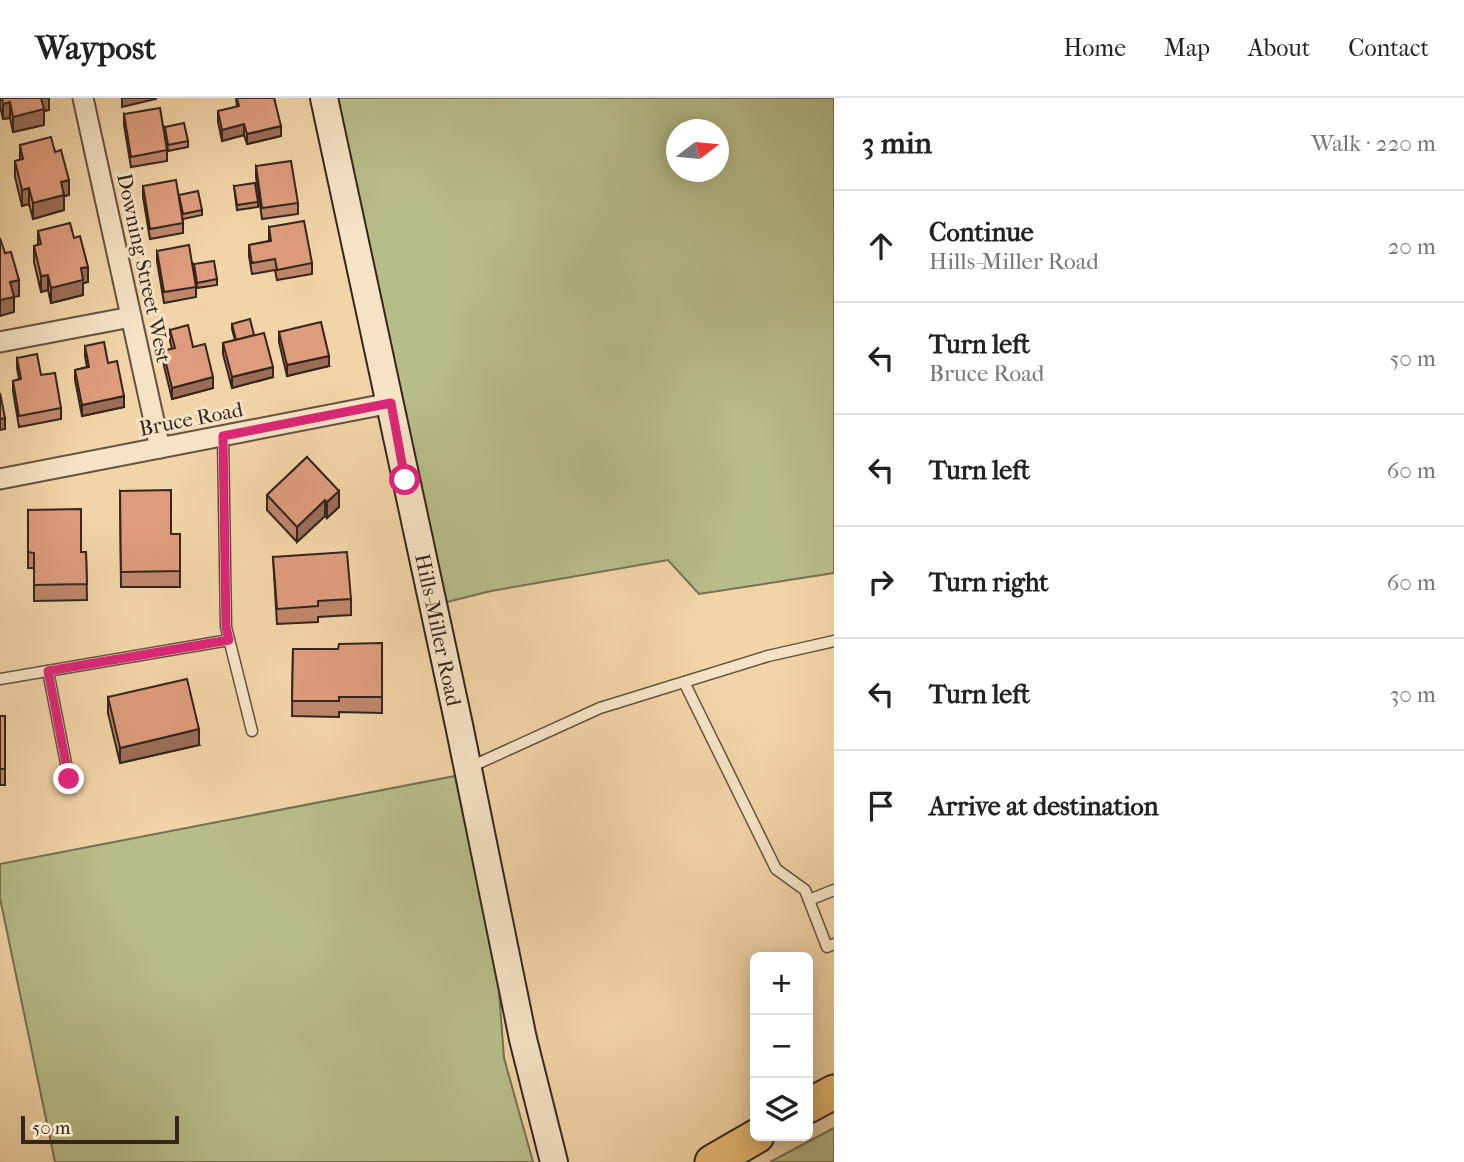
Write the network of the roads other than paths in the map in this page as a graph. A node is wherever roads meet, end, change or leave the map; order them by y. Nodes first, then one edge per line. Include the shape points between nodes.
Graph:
1 (83, 98) edge
2 (324, 98) edge
3 (131, 317) junction
4 (0, 342) edge
5 (391, 403) junction
6 (223, 436) junction
7 (160, 448) junction
8 (0, 479) edge
9 (229, 640) junction
10 (834, 641) edge
11 (48, 671) junction
12 (0, 679) edge
13 (684, 682) junction
14 (252, 731) dead end
15 (467, 768) junction
16 (69, 779) dead end
17 (834, 890) edge
18 (809, 900) junction
19 (834, 944) edge
20 (834, 1092) edge
21 (813, 1103) edge
22 (750, 1140) edge
23 (554, 1162) edge
24 (712, 1162) edge

1 - 3 street, Downing Street West
2 - 5 street, Hills-Miller Road
3 - 4 street
3 - 7 street, Downing Street West
5 - 6 street, Bruce Road
5 - 15 street, Hills-Miller Road
6 - 7 street, Bruce Road
6 - 9 lane
7 - 8 street, Bruce Road
9 - 11 lane
9 - 14 lane
10 - 13 lane
11 - 12 lane
11 - 16 lane
13 - 15 lane via 600,708
13 - 18 lane via 776,869 805,890
15 - 23 street, Hills-Miller Road via 523,1039
17 - 18 lane
18 - 19 lane via 828,947
20 - 21 highway
22 - 24 highway

